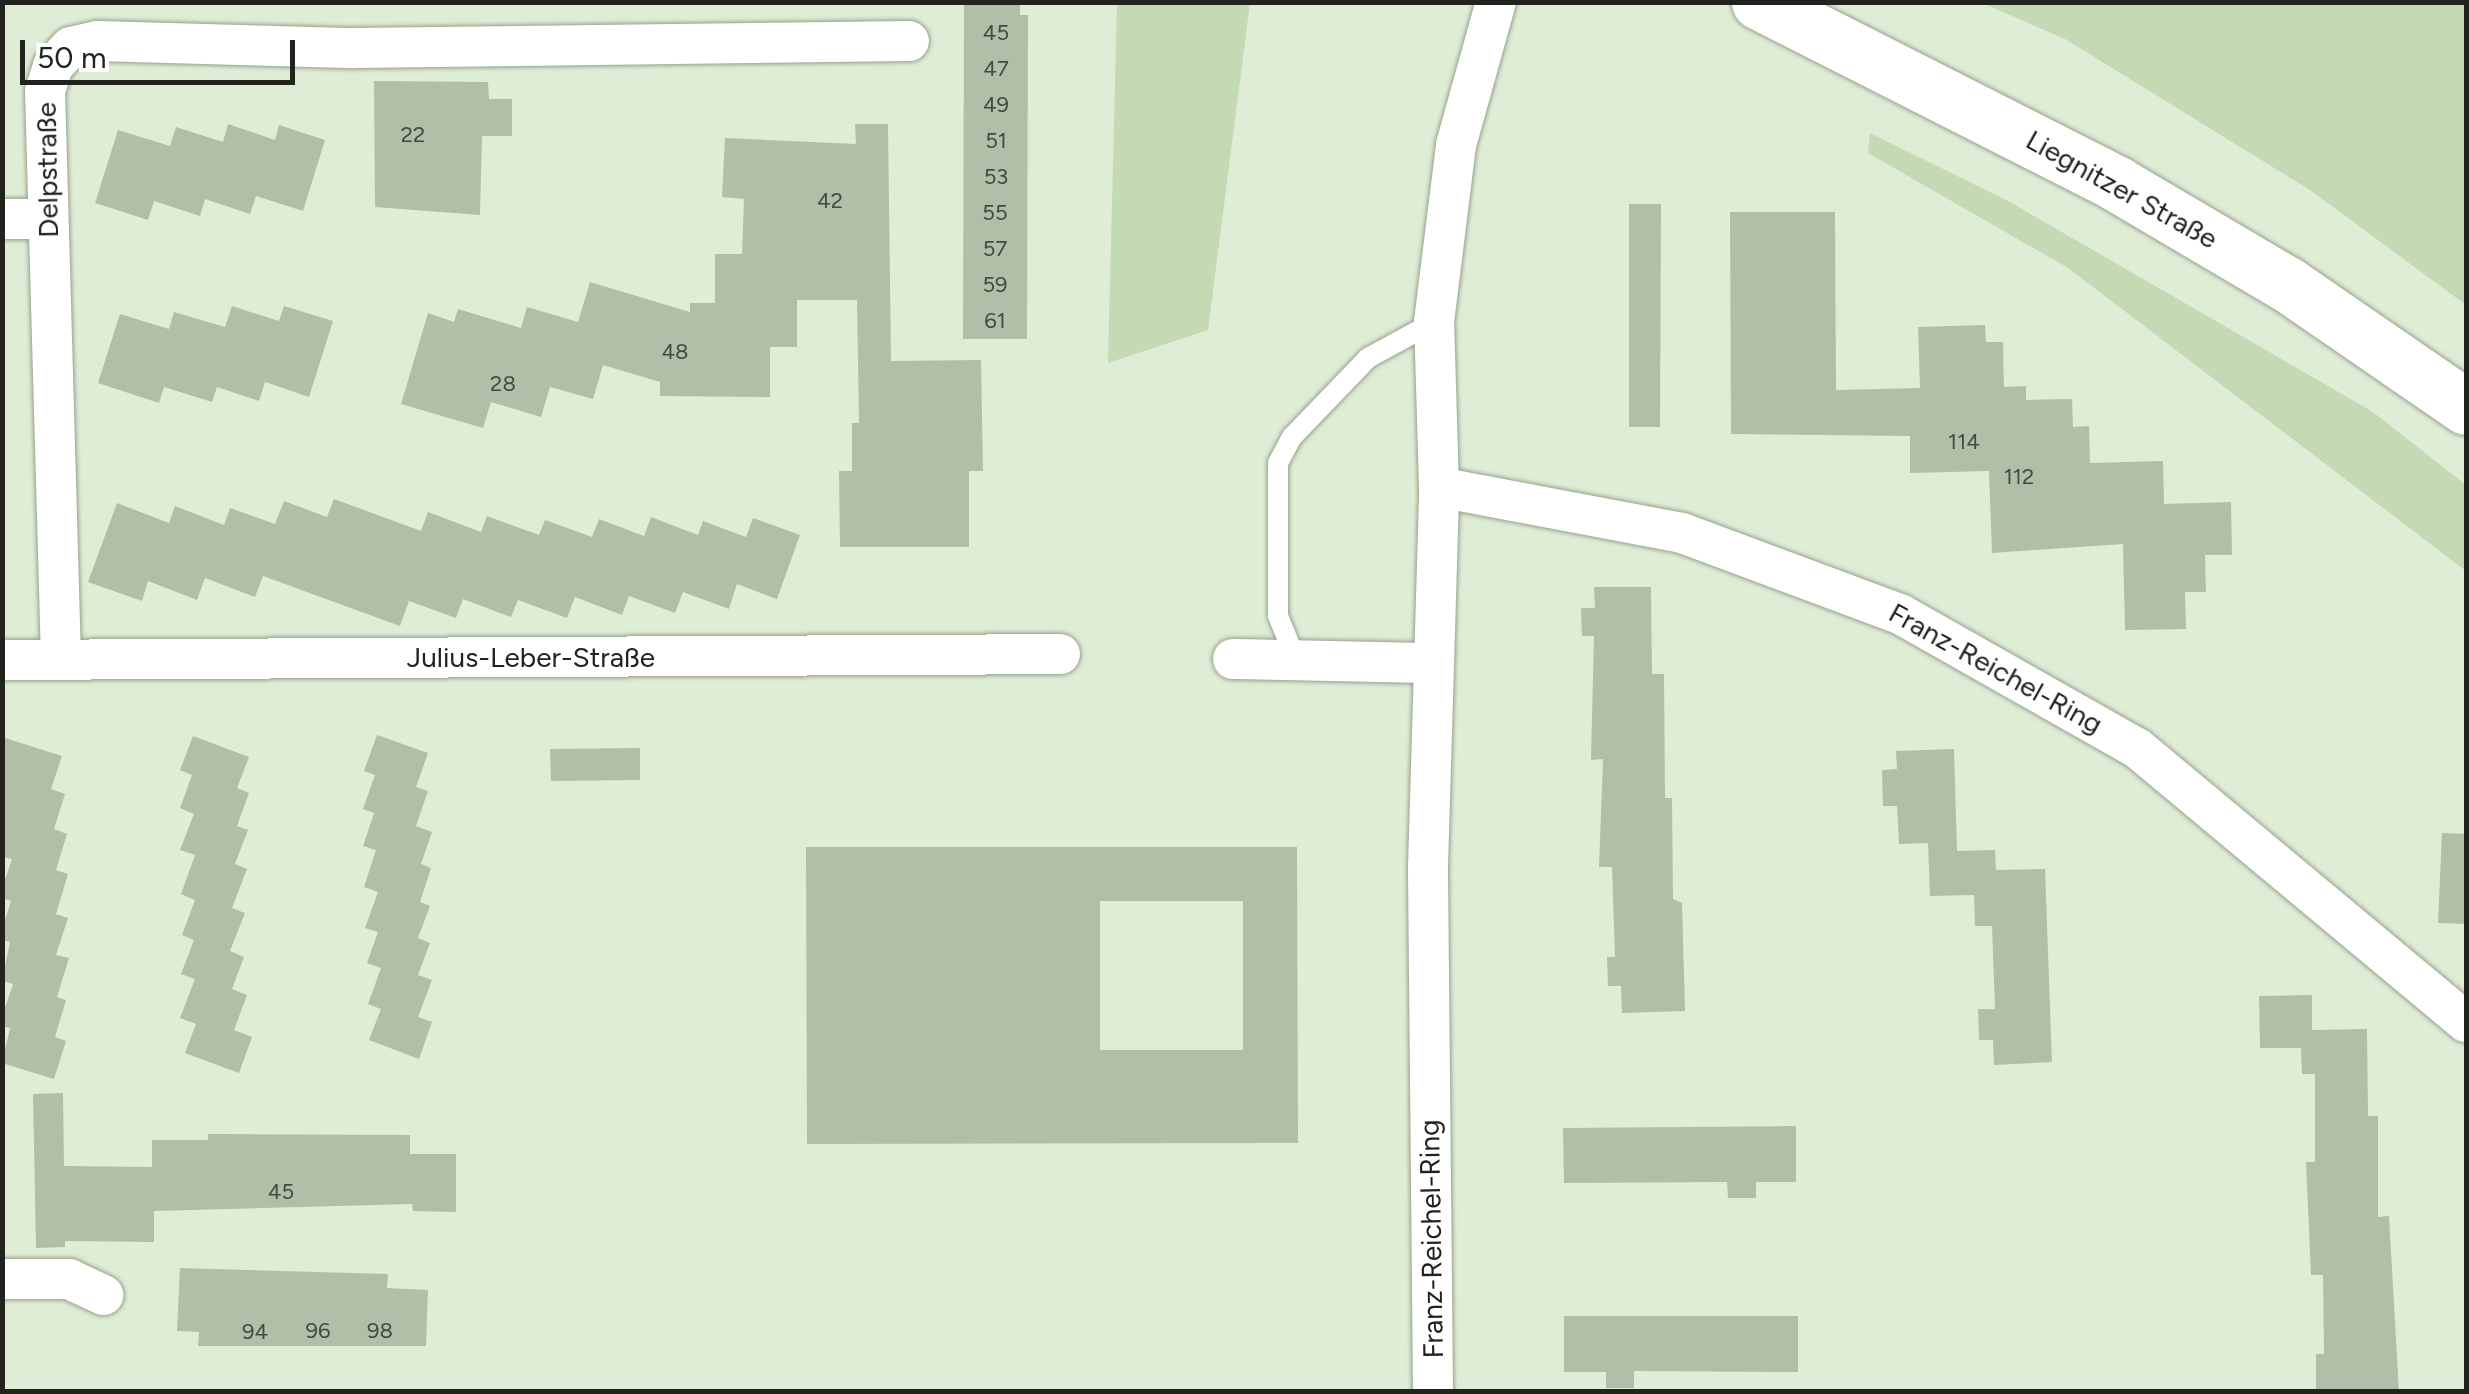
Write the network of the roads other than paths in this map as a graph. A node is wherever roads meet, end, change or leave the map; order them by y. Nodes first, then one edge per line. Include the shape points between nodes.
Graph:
1 (1496, 2) edge
2 (1758, 2) edge
3 (909, 41) dead end
4 (2, 219) edge
5 (48, 219) junction
6 (1434, 322) junction
7 (2466, 407) edge
8 (1439, 487) junction
9 (1060, 654) dead end
10 (1232, 659) dead end
11 (2, 660) edge
12 (61, 660) junction
13 (1296, 660) junction
14 (1430, 663) junction
15 (2466, 1022) edge
16 (2, 1278) edge
17 (104, 1295) dead end
18 (1434, 1392) edge

1 - 6 street, Franz-Reichel-Ring via 1456,145
2 - 7 main road, Liegnitzer Straße via 2117,184 2286,284
3 - 5 street, Delpstraße via 84,44 71,47 53,66 46,91
4 - 5 street
5 - 12 street, Delpstraße
6 - 8 street, Franz-Reichel-Ring
6 - 13 lane via 1368,358 1292,437 1278,463 1278,616
8 - 14 street, Franz-Reichel-Ring
8 - 15 street, Franz-Reichel-Ring via 1682,533 1900,614 2137,748
9 - 12 street, Julius-Leber-Straße
10 - 13 street
11 - 12 street, Julius-Leber-Straße
13 - 14 street
14 - 18 street, Franz-Reichel-Ring
16 - 17 street via 69,1279

